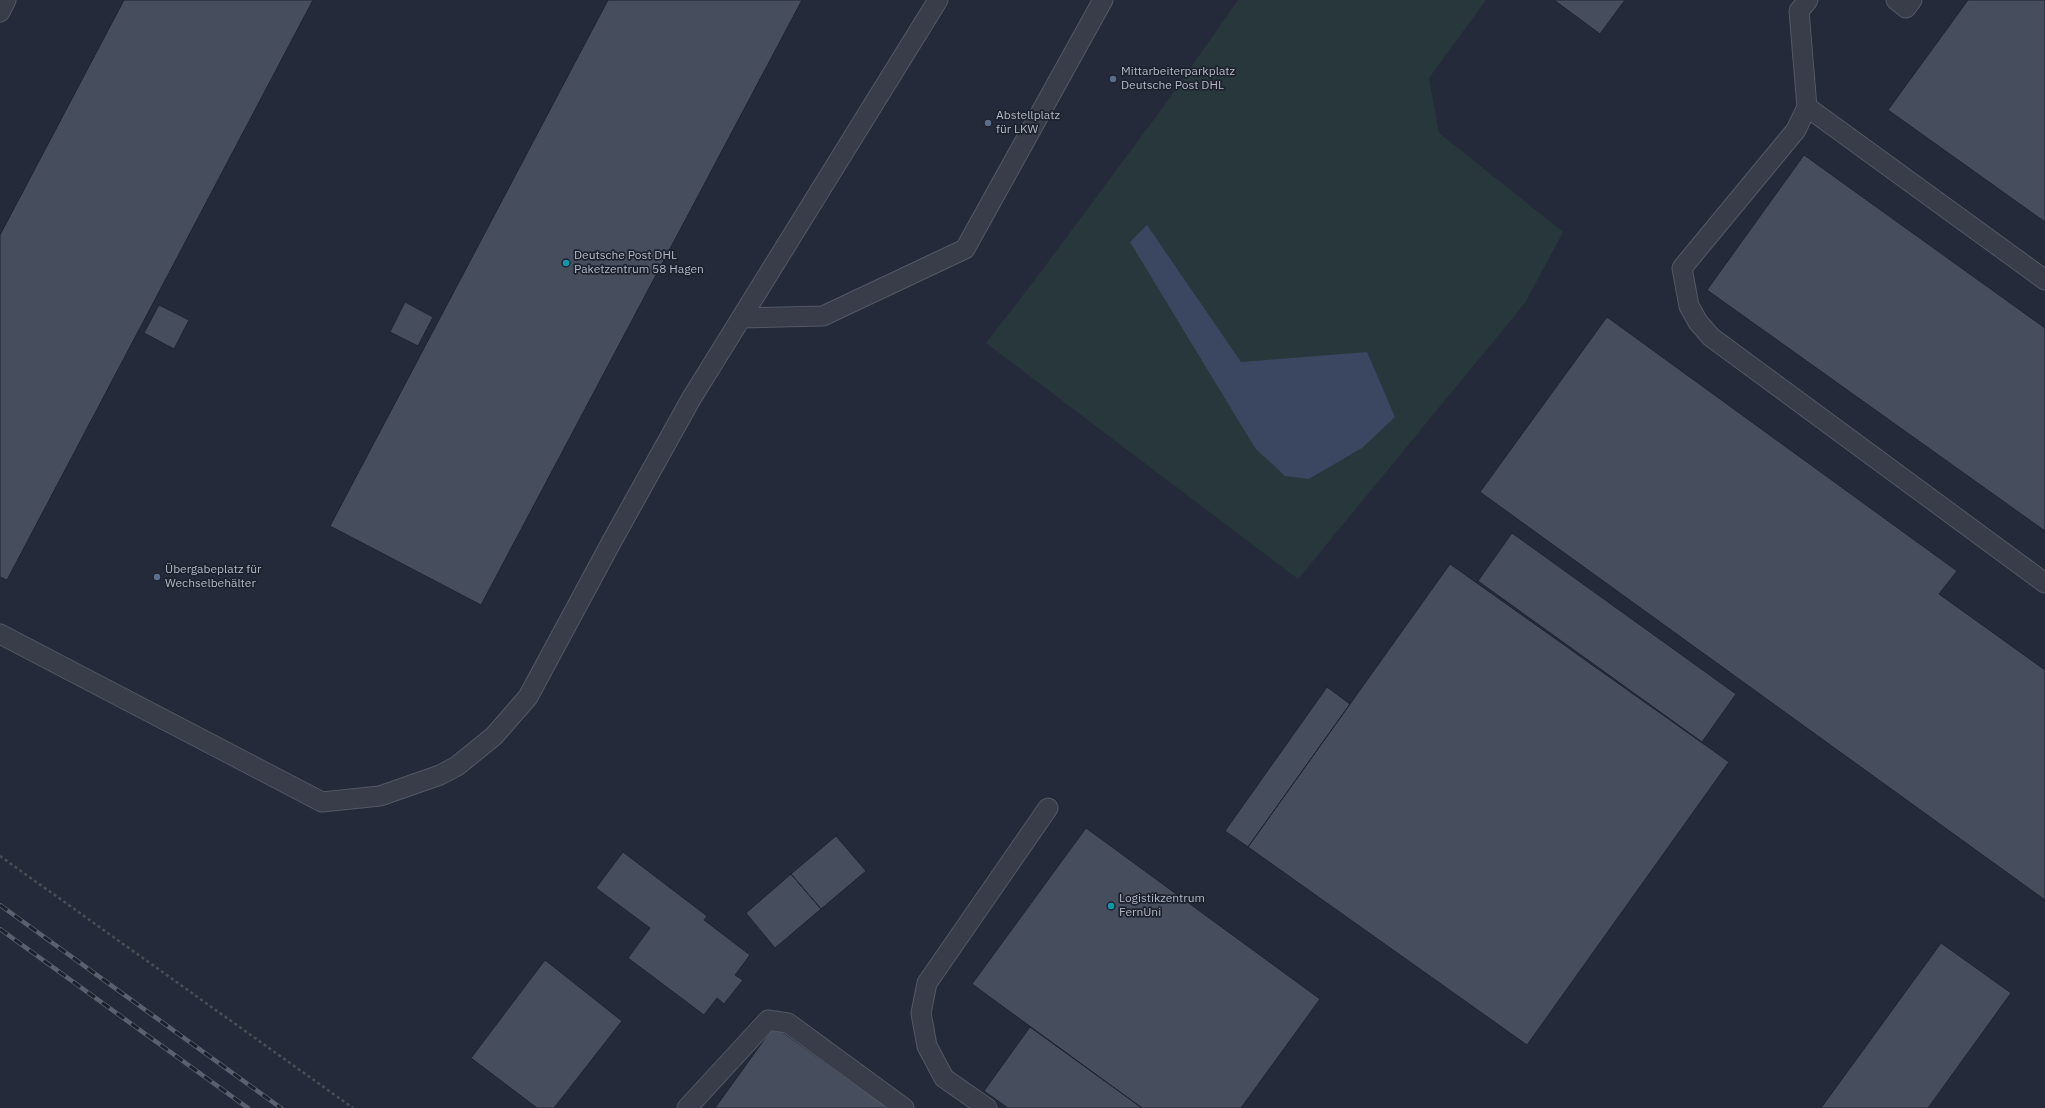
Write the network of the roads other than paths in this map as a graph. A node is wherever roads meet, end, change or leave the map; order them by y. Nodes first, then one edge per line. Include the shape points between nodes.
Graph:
1 (6, 0) edge
2 (938, 0) edge
3 (1103, 0) edge
4 (1808, 0) edge
5 (1896, 0) edge
6 (1912, 0) edge
7 (0, 12) edge
8 (1807, 106) junction
9 (2045, 280) edge
10 (741, 318) junction
11 (2045, 583) edge
12 (0, 634) edge
13 (1048, 808) dead end
14 (687, 1108) edge
15 (904, 1108) edge
16 (987, 1108) edge

1 - 7 lane
2 - 10 lane
3 - 10 lane via 965,249 823,316
4 - 8 lane via 1799,11
5 - 6 lane via 1906,8
8 - 9 lane
8 - 11 lane via 1796,130 1682,268 1689,306 1711,337
10 - 12 lane via 691,399 615,534 528,697 494,736 457,766 440,775 380,796 322,802
13 - 16 lane via 927,983 921,1013 927,1046 944,1078
14 - 15 lane via 768,1020 788,1023

